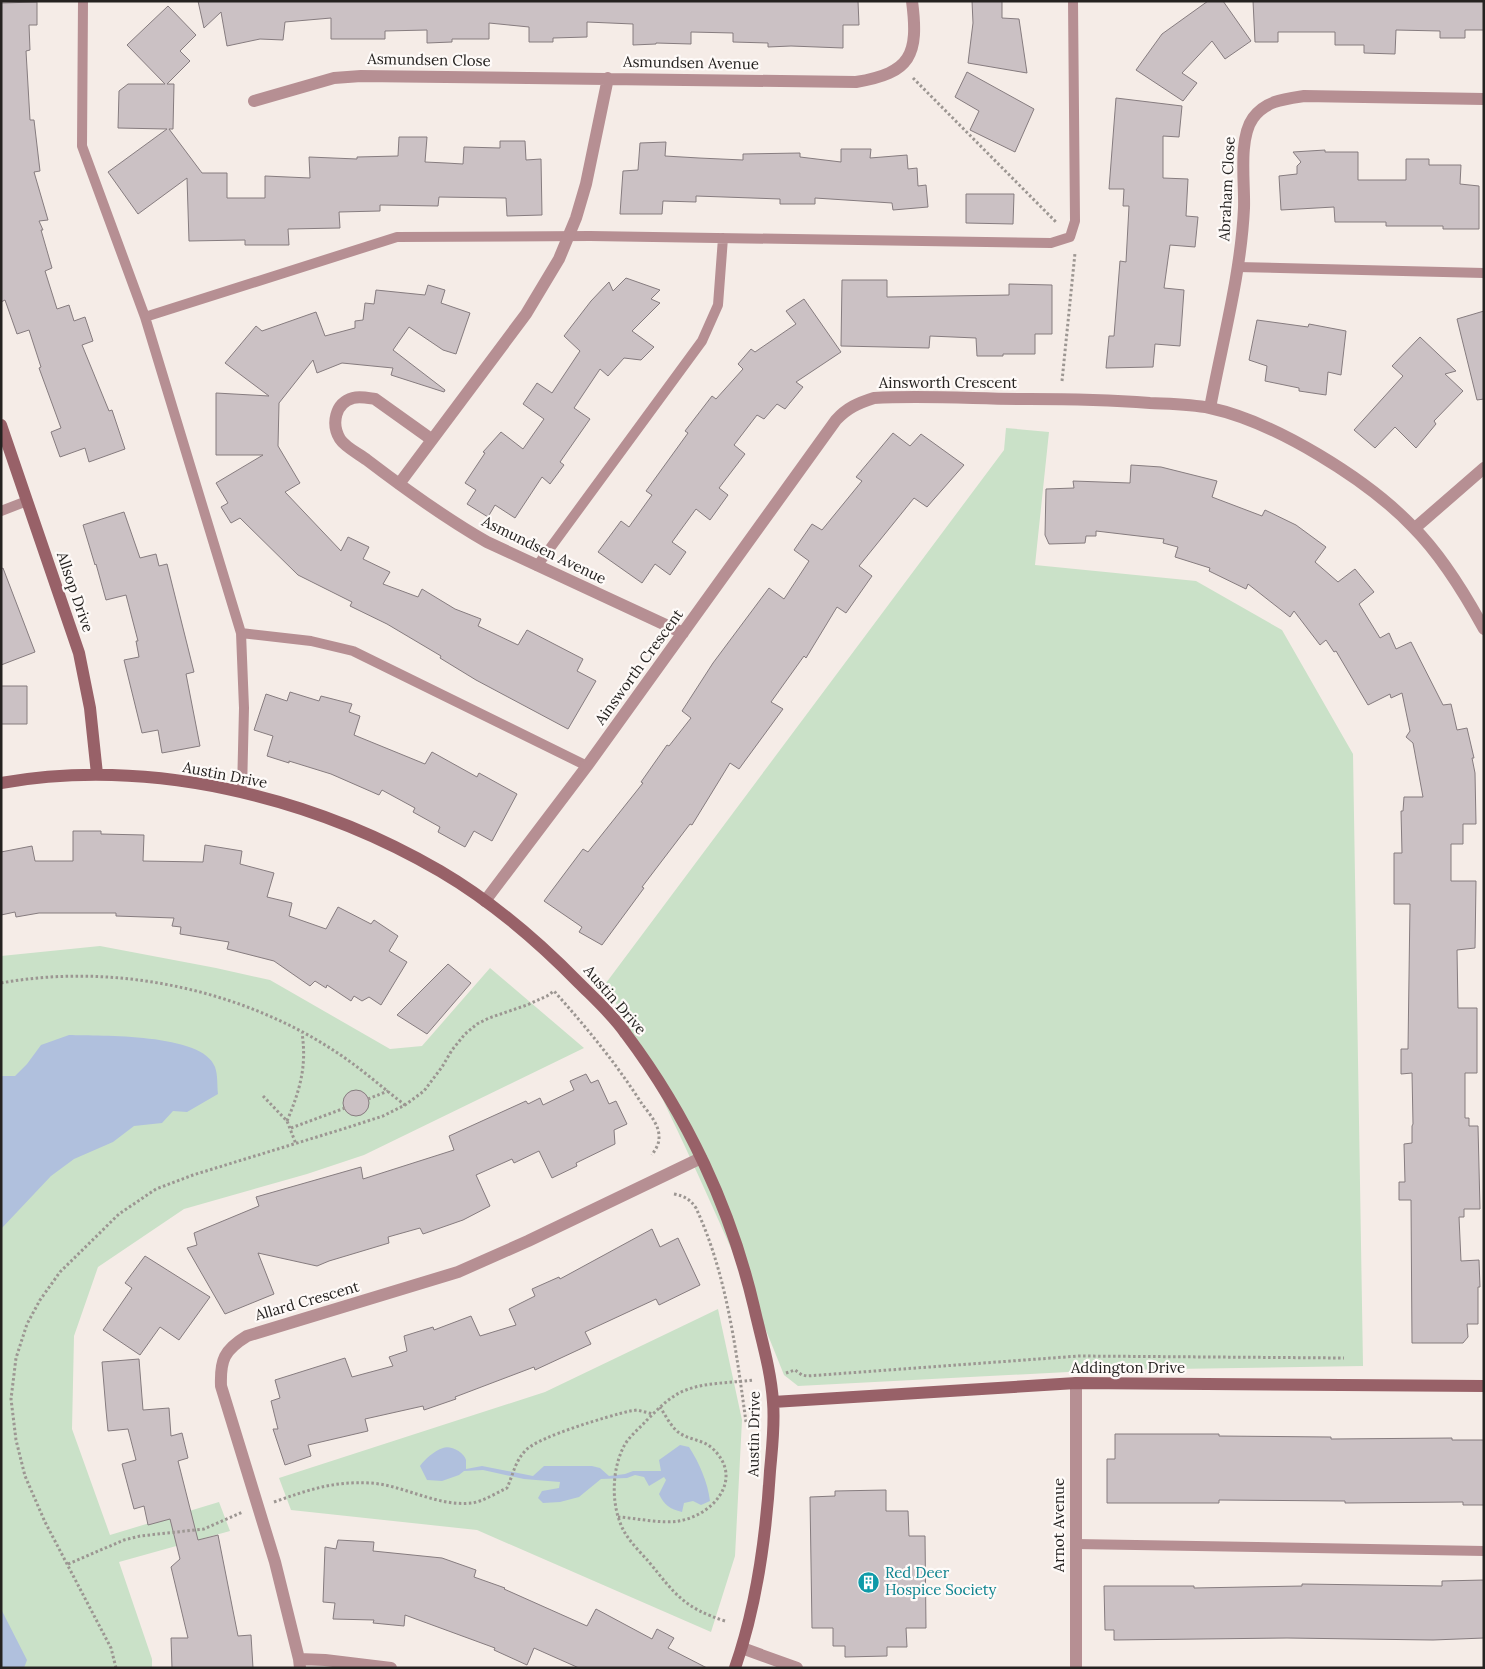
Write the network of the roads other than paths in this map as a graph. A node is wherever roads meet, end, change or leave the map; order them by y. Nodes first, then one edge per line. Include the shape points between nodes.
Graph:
1 (83, 1) edge
2 (912, 1) edge
3 (1073, 1) edge
4 (608, 78) junction
5 (1484, 99) edge
6 (254, 101) dead end
7 (568, 236) junction
8 (723, 238) junction
9 (1237, 267) junction
10 (1484, 273) edge
11 (145, 317) junction
12 (1210, 408) junction
13 (1, 425) edge
14 (431, 439) junction
15 (1484, 468) edge
16 (399, 484) junction
17 (27, 502) junction
18 (1, 511) edge
19 (1415, 528) junction
20 (536, 566) junction
21 (1484, 629) edge
22 (241, 633) junction
23 (683, 633) junction
24 (588, 766) junction
25 (98, 774) junction
26 (1, 783) edge
27 (242, 791) junction
28 (485, 901) junction
29 (701, 1158) junction
30 (1076, 1383) junction
31 (1484, 1386) edge
32 (773, 1402) junction
33 (1075, 1544) junction
34 (1484, 1551) edge
35 (742, 1648) junction
36 (299, 1664) edge
37 (391, 1668) edge
38 (735, 1668) edge
39 (798, 1668) edge
40 (1076, 1668) edge

1 - 11 lane via 82,146
2 - 4 street, Asmundsen Avenue via 915,32 908,58 888,75 856,82
3 - 8 lane via 1075,221 1070,237 1051,243
4 - 6 street, Asmundsen Close via 360,76 334,78
4 - 7 street, Asmundsen Avenue via 586,184
5 - 9 street, Abraham Close via 1304,96 1265,106 1252,119 1246,134 1244,209
7 - 8 lane
7 - 11 lane via 397,237
7 - 14 street, Asmundsen Avenue via 559,259 526,314
8 - 20 lane via 718,305 702,341
9 - 10 lane
9 - 12 street, Abraham Close
11 - 22 lane
12 - 19 street, Ainsworth Crescent via 1269,429 1329,461 1376,493
12 - 23 street, Ainsworth Crescent via 1060,399 874,398 854,405 836,420
13 - 17 street, Allsop Drive
14 - 16 street, Asmundsen Avenue
14 - 16 street, Asmundsen Avenue via 375,399 354,397 340,406 334,420 340,440
15 - 19 street
16 - 20 street, Asmundsen Avenue via 486,542
17 - 18 lane
17 - 25 street, Allsop Drive via 79,653
19 - 21 street, Ainsworth Crescent via 1455,581
20 - 23 street, Asmundsen Avenue
22 - 24 lane via 311,641 352,651
22 - 27 lane via 244,708
23 - 24 street, Ainsworth Crescent
24 - 28 street, Ainsworth Crescent
25 - 26 street, Austin Drive
25 - 27 street, Austin Drive via 156,778
27 - 28 street, Austin Drive via 320,815 383,841 441,871
28 - 29 street, Austin Drive via 548,951 625,1032 666,1093
29 - 32 street, Austin Drive via 742,1258 768,1366
29 - 36 street, Allard Crescent via 458,1272 247,1336 233,1345 220,1370 221,1386 275,1562
30 - 31 street, Addington Drive
30 - 32 street, Addington Drive
30 - 33 street, Arnot Avenue
32 - 35 street, Austin Drive via 765,1532
33 - 34 lane
33 - 40 street, Arnot Avenue
35 - 38 street, Austin Drive
35 - 39 street
36 - 37 street via 325,1660

